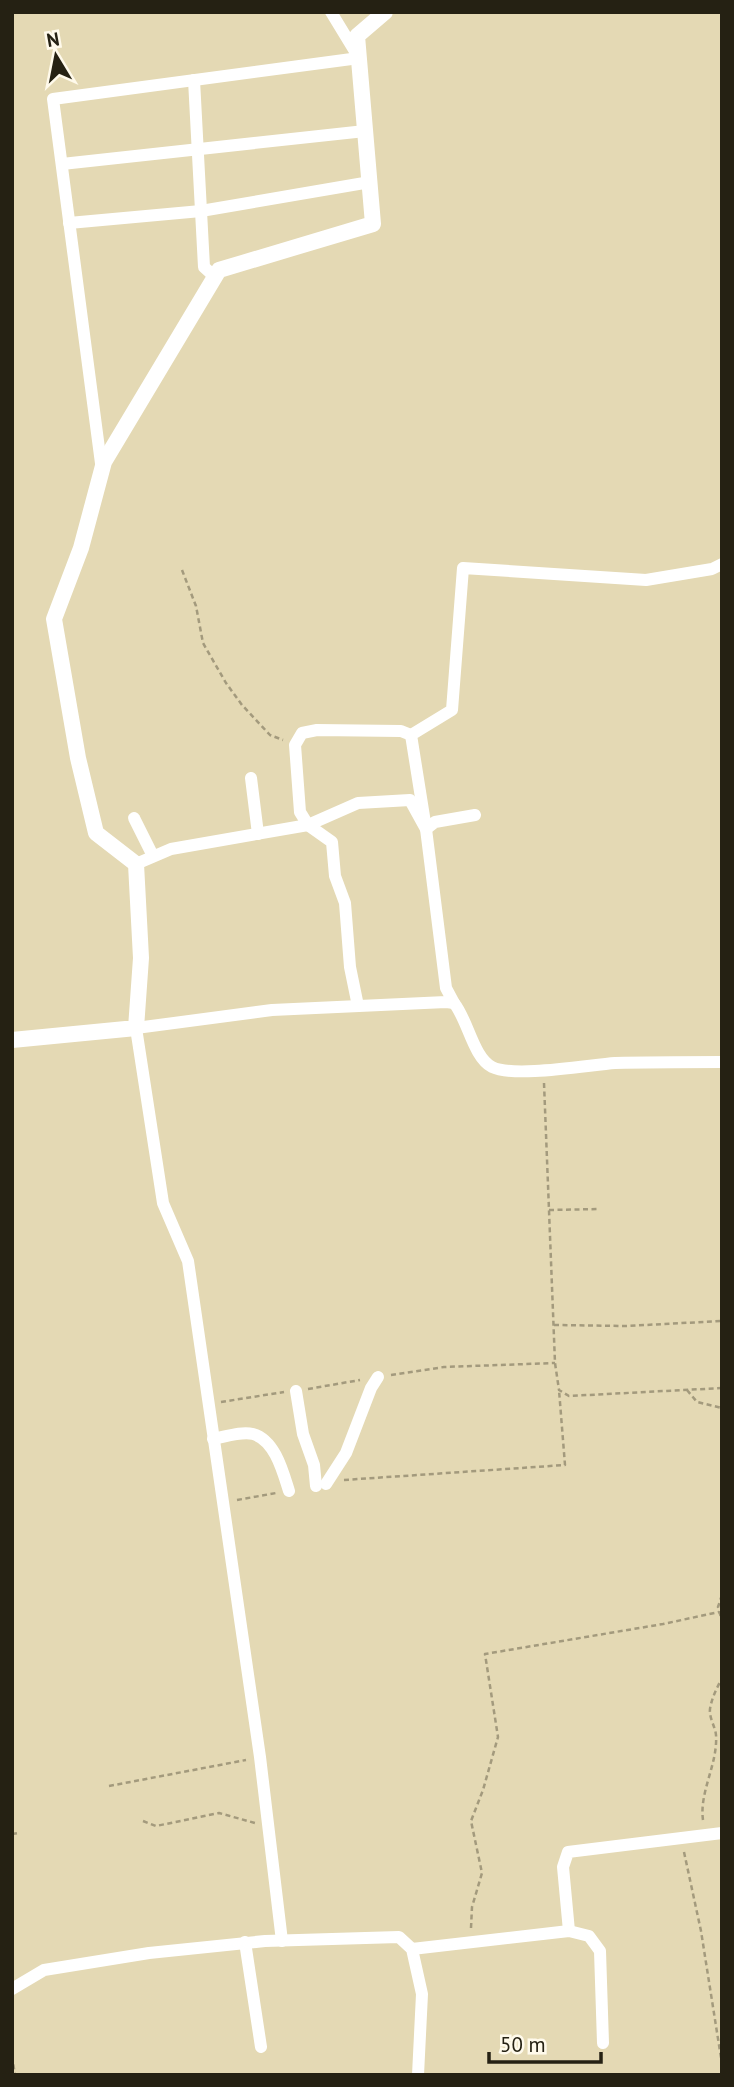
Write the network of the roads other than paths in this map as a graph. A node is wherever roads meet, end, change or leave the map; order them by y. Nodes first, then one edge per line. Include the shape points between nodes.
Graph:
1 (331, 12) edge
2 (385, 12) edge
3 (359, 58) junction
4 (194, 80) junction
5 (365, 131) junction
6 (198, 149) junction
7 (61, 164) junction
8 (370, 182) junction
9 (201, 211) junction
10 (69, 223) junction
11 (215, 277) junction
12 (102, 471) junction
13 (722, 564) edge
14 (411, 735) junction
15 (251, 778) dead end
16 (475, 815) dead end
17 (134, 818) dead end
18 (308, 825) junction
19 (426, 829) junction
20 (258, 834) junction
21 (153, 856) junction
22 (136, 863) junction
23 (454, 1003) junction
24 (358, 1006) junction
25 (136, 1028) junction
26 (12, 1040) edge
27 (722, 1062) edge
28 (378, 1377) dead end
29 (296, 1391) dead end
30 (213, 1439) junction
31 (289, 1491) road end
32 (722, 1833) edge
33 (569, 1931) junction
34 (282, 1941) junction
35 (245, 1942) junction
36 (412, 1949) junction
37 (12, 1989) edge
38 (603, 2043) dead end
39 (261, 2048) dead end
40 (418, 2075) edge

1 - 3 street
2 - 3 street via 357,36
3 - 4 street
3 - 5 street
4 - 6 street
4 - 7 street via 53,99
5 - 6 street
5 - 8 street
6 - 7 street
6 - 9 street
7 - 10 street
8 - 9 street
8 - 11 street via 373,224 219,271
9 - 10 street
9 - 11 street via 204,267
10 - 12 street
11 - 12 street
12 - 22 street via 81,548 54,619 96,833
13 - 14 street via 646,580 463,568 452,709
14 - 18 street via 401,731 302,733 295,745 300,812
14 - 19 street
15 - 20 street
16 - 19 street via 435,822
17 - 21 street
18 - 19 street via 358,803 410,800
18 - 20 street
18 - 24 street via 332,842
19 - 23 street via 446,988
20 - 21 street
21 - 22 street
22 - 25 street via 141,958
23 - 24 street
23 - 27 street via 477,1051 492,1067
24 - 25 street via 272,1010
25 - 26 street
25 - 30 street via 163,1203 188,1261
28 - 29 street via 346,1454 321,1485 303,1434
30 - 31 street via 255,1434 279,1462
30 - 34 street
32 - 33 street via 568,1852 563,1867
33 - 36 street
33 - 38 street via 589,1936 600,1951
34 - 35 street
34 - 36 street via 399,1937
35 - 37 street via 44,1970
35 - 39 street
36 - 40 street via 422,1994

